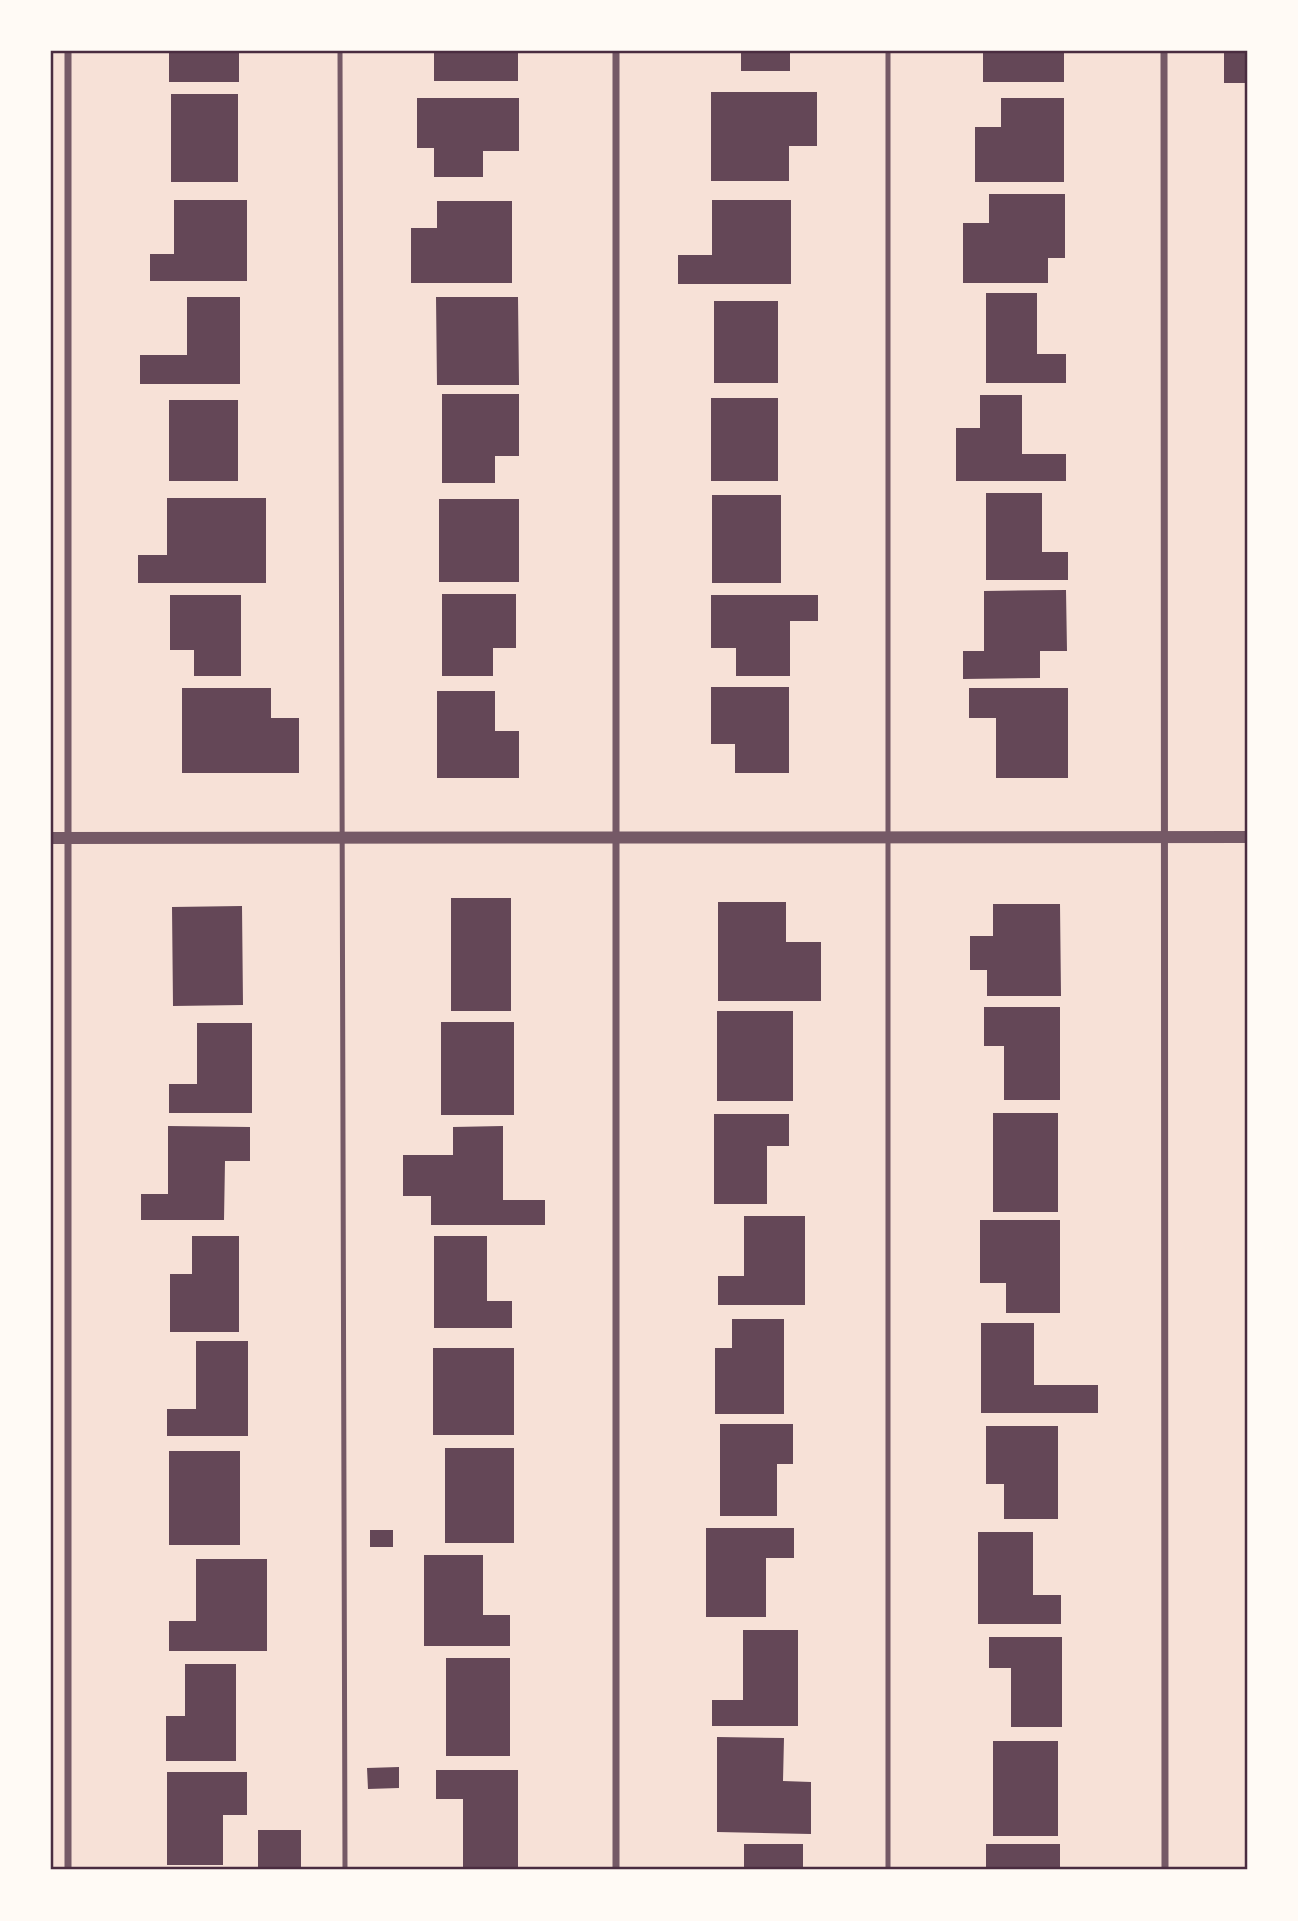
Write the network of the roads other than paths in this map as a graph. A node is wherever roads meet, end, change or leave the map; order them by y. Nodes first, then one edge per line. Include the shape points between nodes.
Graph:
1 (68, 51) edge
2 (340, 51) edge
3 (616, 51) edge
4 (888, 51) edge
5 (1164, 51) edge
6 (616, 837) junction
7 (888, 837) junction
8 (1165, 837) junction
9 (1247, 837) edge
10 (51, 838) edge
11 (68, 838) junction
12 (342, 838) junction
13 (68, 1870) edge
14 (345, 1870) edge
15 (616, 1870) edge
16 (888, 1870) edge
17 (1165, 1870) edge

1 - 11 street
2 - 12 lane
3 - 6 street
4 - 7 lane
5 - 8 street
6 - 7 street
6 - 12 street
6 - 15 street
7 - 8 street
7 - 16 lane
8 - 9 street
8 - 17 street
10 - 11 street
11 - 12 street
11 - 13 street
12 - 14 lane

